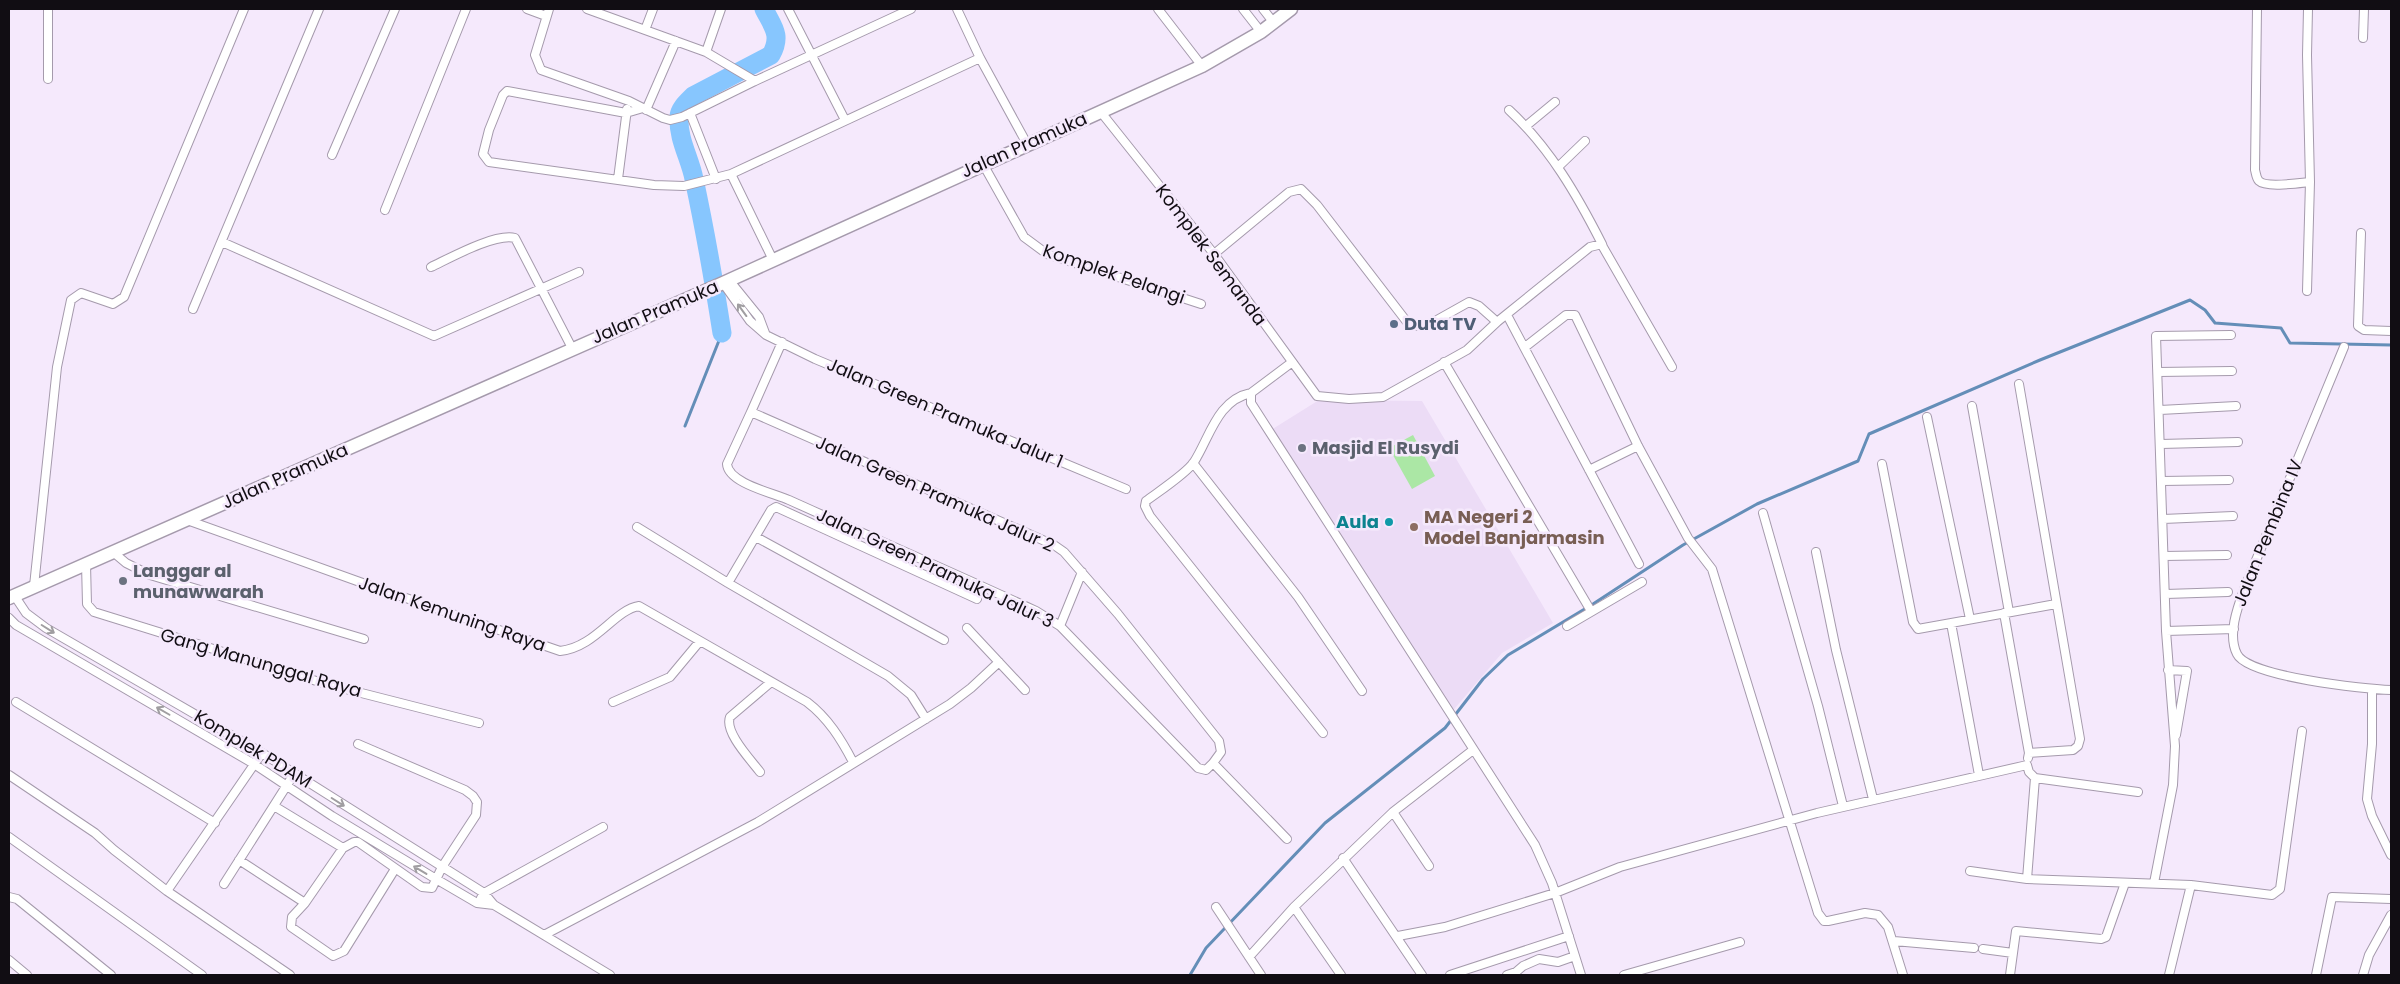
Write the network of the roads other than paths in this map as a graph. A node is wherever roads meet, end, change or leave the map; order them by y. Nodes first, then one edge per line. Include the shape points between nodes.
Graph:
1 (48, 9) edge
2 (244, 9) edge
3 (319, 9) edge
4 (395, 9) edge
5 (466, 9) edge
6 (527, 9) edge
7 (590, 9) edge
8 (653, 9) edge
9 (721, 9) edge
10 (788, 9) edge
11 (911, 9) edge
12 (957, 9) edge
13 (1158, 9) edge
14 (1243, 9) edge
15 (1263, 9) edge
16 (1292, 9) edge
17 (2257, 9) edge
18 (2308, 9) edge
19 (2364, 9) edge
20 (548, 12) edge
21 (1274, 23) junction
22 (645, 30) junction
23 (1261, 32) junction
24 (2363, 38) dead end
25 (676, 41) junction
26 (706, 52) junction
27 (812, 55) junction
28 (980, 58) junction
29 (1202, 66) junction
30 (48, 79) dead end
31 (755, 81) junction
32 (629, 101) junction
33 (1555, 102) dead end
34 (644, 109) junction
35 (1508, 110) dead end
36 (1100, 111) junction
37 (626, 112) junction
38 (690, 113) junction
39 (845, 120) junction
40 (1526, 126) junction
41 (1585, 141) dead end
42 (1027, 144) junction
43 (332, 155) dead end
44 (983, 164) junction
45 (1558, 167) junction
46 (731, 174) junction
47 (618, 179) junction
48 (716, 179) junction
49 (2310, 182) junction
50 (385, 210) dead end
51 (2361, 233) dead end
52 (222, 242) junction
53 (1602, 244) junction
54 (1214, 254) junction
55 (773, 260) junction
56 (431, 267) dead end
57 (579, 272) dead end
58 (724, 282) junction
59 (540, 289) junction
60 (2307, 291) dead end
61 (1201, 304) dead end
62 (193, 309) dead end
63 (1507, 315) junction
64 (1498, 322) junction
65 (2391, 331) edge
66 (2231, 335) dead end
67 (782, 342) junction
68 (1525, 346) junction
69 (2344, 347) dead end
70 (572, 348) junction
71 (1444, 362) junction
72 (1291, 363) junction
73 (1672, 367) dead end
74 (2232, 371) dead end
75 (2158, 372) junction
76 (2019, 384) dead end
77 (1251, 393) junction
78 (1972, 406) dead end
79 (2236, 406) dead end
80 (2160, 410) junction
81 (751, 412) junction
82 (1927, 417) dead end
83 (2238, 442) dead end
84 (2161, 444) junction
85 (1638, 446) junction
86 (1193, 463) junction
87 (1882, 464) dead end
88 (1589, 470) junction
89 (2229, 480) dead end
90 (2162, 481) junction
91 (1126, 488) dead end
92 (1763, 514) dead end
93 (2233, 516) dead end
94 (2163, 519) junction
95 (187, 520) junction
96 (637, 527) dead end
97 (756, 537) junction
98 (113, 552) junction
99 (1816, 552) dead end
100 (2227, 555) dead end
101 (2164, 556) junction
102 (86, 564) junction
103 (1639, 564) dead end
104 (1082, 572) junction
105 (1642, 582) dead end
106 (728, 583) junction
107 (34, 586) junction
108 (2228, 592) dead end
109 (2166, 594) junction
110 (11, 597) edge
111 (977, 599) dead end
112 (2056, 604) junction
113 (1591, 611) junction
114 (2006, 612) junction
115 (26, 613) junction
116 (9, 618) edge
117 (1970, 619) junction
118 (1952, 623) junction
119 (16, 625) junction
120 (1060, 626) junction
121 (1567, 626) dead end
122 (967, 628) dead end
123 (2234, 629) junction
124 (2166, 631) junction
125 (364, 639) dead end
126 (944, 640) dead end
127 (700, 641) junction
128 (999, 662) junction
129 (2168, 670) junction
130 (770, 682) junction
131 (1026, 690) dead end
132 (1362, 690) dead end
133 (2372, 690) junction
134 (2391, 690) edge
135 (16, 702) dead end
136 (613, 702) dead end
137 (926, 719) junction
138 (478, 723) dead end
139 (213, 724) junction
140 (2302, 731) dead end
141 (1323, 733) dead end
142 (206, 736) junction
143 (358, 744) dead end
144 (2174, 746) junction
145 (1473, 750) junction
146 (262, 753) junction
147 (2029, 753) junction
148 (853, 762) junction
149 (1213, 763) junction
150 (254, 764) junction
151 (2026, 765) junction
152 (760, 772) dead end
153 (294, 774) junction
154 (9, 775) edge
155 (1979, 775) junction
156 (2035, 778) junction
157 (286, 786) junction
158 (2138, 792) dead end
159 (1873, 799) junction
160 (274, 806) junction
161 (1843, 806) junction
162 (1393, 812) junction
163 (1791, 820) junction
164 (215, 823) junction
165 (603, 827) dead end
166 (9, 838) edge
167 (1287, 839) dead end
168 (343, 848) junction
169 (2391, 855) edge
170 (1343, 858) junction
171 (239, 860) junction
172 (1429, 866) dead end
173 (442, 868) junction
174 (395, 869) junction
175 (1970, 871) dead end
176 (2027, 879) junction
177 (436, 880) junction
178 (2125, 882) junction
179 (2154, 883) junction
180 (224, 884) dead end
181 (2192, 885) junction
182 (167, 891) junction
183 (1555, 892) junction
184 (484, 894) junction
185 (9, 897) edge
186 (2391, 899) edge
187 (478, 903) junction
188 (305, 904) junction
189 (494, 905) junction
190 (1294, 907) junction
191 (1216, 908) dead end
192 (2391, 915) edge
193 (544, 935) junction
194 (1398, 936) junction
195 (1569, 936) junction
196 (1894, 941) junction
197 (1740, 942) dead end
198 (1974, 948) dead end
199 (1983, 949) dead end
200 (2013, 953) junction
201 (1249, 956) junction
202 (1575, 956) junction
203 (9, 960) edge
204 (27, 975) edge
205 (111, 975) edge
206 (202, 975) edge
207 (290, 975) edge
208 (610, 975) edge
209 (1261, 975) edge
210 (1342, 975) edge
211 (1422, 975) edge
212 (1450, 975) edge
213 (1508, 975) edge
214 (1581, 975) edge
215 (1624, 975) edge
216 (1902, 975) edge
217 (2012, 975) edge
218 (2169, 975) edge
219 (2316, 975) edge
220 (2363, 975) edge

1 - 30 street
2 - 107 street via 124,296 113,304 81,293 71,300 57,367
3 - 52 street
4 - 43 street
5 - 50 street
6 - 20 street
7 - 22 street
8 - 22 street
9 - 26 street
10 - 27 street
11 - 27 street
12 - 28 street
13 - 29 street
14 - 23 street
15 - 21 street
16 - 21 main road, Jalan Pramuka
17 - 49 street via 2257,178 2268,184
18 - 49 street
19 - 24 street
20 - 32 street via 535,55 541,70
21 - 23 main road, Jalan Pramuka
22 - 25 street
23 - 29 main road, Jalan Pramuka
25 - 26 street
25 - 34 street
26 - 31 street
27 - 31 street
27 - 39 street
28 - 39 street
28 - 42 street
29 - 36 main road, Jalan Pramuka
31 - 38 street
32 - 34 street
32 - 37 street
33 - 40 street
34 - 37 street
34 - 38 street via 670,120
35 - 40 street
36 - 42 main road, Jalan Pramuka
36 - 54 street, Komplek Semanda
37 - 47 street
37 - 47 street via 507,91 483,148 489,162
38 - 48 street
39 - 46 street
40 - 45 street
41 - 45 street
42 - 44 main road, Jalan Pramuka
44 - 55 main road, Jalan Pramuka
44 - 61 street, Komplek Pelangi via 1024,237 1035,247 1047,254
45 - 53 street
46 - 48 street
46 - 55 street
47 - 48 street via 684,186
49 - 60 street
51 - 65 street via 2358,326 2364,330
52 - 59 street via 434,336
52 - 62 street
53 - 63 street via 1590,247
53 - 73 street
54 - 64 street via 1289,192 1301,190 1317,205 1407,322 1413,326 1428,324 1469,302
54 - 72 street, Komplek Semanda
55 - 58 main road, Jalan Pramuka
56 - 59 street via 486,243 512,237 518,242
57 - 59 street
58 - 67 street, Jalan Green Pramuka Jalur 1 via 750,321 766,335
58 - 70 main road, Jalan Pramuka
59 - 70 street
63 - 64 street
63 - 68 street
64 - 71 street via 1467,350
66 - 75 street via 2156,336
67 - 81 street
67 - 91 street, Jalan Green Pramuka Jalur 1 via 815,359
68 - 85 street via 1566,315 1575,315
68 - 88 street
69 - 123 street, Jalan Pembina IV via 2245,587
70 - 95 main road, Jalan Pramuka
71 - 72 street, Komplek Semanda via 1383,397 1368,400 1321,398
71 - 113 street
72 - 77 street
74 - 75 street
75 - 80 street
76 - 112 street
77 - 86 street via 1241,395 1227,405
77 - 145 street via 1251,403 1271,437
78 - 114 street
79 - 80 street
80 - 84 street
81 - 104 street, Jalan Green Pramuka Jalur 2 via 1054,545
81 - 120 street, Jalan Green Pramuka Jalur 3 via 727,464 735,479 1008,598
82 - 117 street
83 - 84 street
84 - 90 street
85 - 88 street
85 - 163 street via 1690,541 1712,569
86 - 132 street via 1298,596
86 - 141 street via 1146,501 1146,510
87 - 118 street via 1913,622 1918,629
88 - 103 street
89 - 90 street
90 - 94 street
92 - 161 street
93 - 94 street
94 - 101 street
95 - 98 main road, Jalan Pramuka
95 - 127 street, Jalan Kemuning Raya via 552,649 568,650 584,644 639,606
96 - 106 street
97 - 106 street
97 - 111 street via 771,510 779,507
97 - 126 street
98 - 102 main road, Jalan Pramuka
98 - 125 street via 126,564 150,574
99 - 159 street via 1836,650
100 - 101 street
101 - 109 street
102 - 107 main road, Jalan Pramuka
102 - 138 street, Gang Manunggal Raya via 88,604 94,612 326,684
104 - 120 street
104 - 149 street, Jalan Green Pramuka Jalur 2 via 1219,741 1221,752
105 - 113 street
106 - 137 street via 888,676 911,695
107 - 110 main road, Jalan Pramuka
108 - 109 street
109 - 124 street
110 - 115 street, Komplek PDAM
112 - 114 street
112 - 147 street via 2079,744 2073,750
113 - 121 street
114 - 117 street
114 - 147 street
115 - 119 street
115 -> 139 street, Komplek PDAM via 46,628
116 - 119 street, Komplek PDAM
117 - 118 street
118 - 155 street
142 -> 119 street, Komplek PDAM
120 - 149 street, Jalan Green Pramuka Jalur 3 via 1198,768 1206,770
122 - 128 street
123 - 124 street
123 - 133 street, Jalan Pembina IV via 2236,652 2248,665 2307,680
124 - 129 street
127 - 130 street, Jalan Kemuning Raya
127 - 136 street via 670,677
128 - 131 street
128 - 137 street via 971,688
129 - 144 street
129 - 144 street via 2187,672
130 - 148 street, Jalan Kemuning Raya via 819,711
130 - 152 street via 728,722 730,732
133 - 134 street, Jalan Pembina IV
133 - 169 street via 2367,799
135 - 164 street
137 - 148 street
139 - 142 street
139 - 146 street, Komplek PDAM
140 - 181 street via 2280,889 2269,895
142 - 150 street, Komplek PDAM
143 - 173 street via 473,796 478,808 476,815
144 - 179 street via 2173,786
145 - 162 street
145 - 183 street via 1535,845
146 - 150 street
146 - 153 street, Komplek PDAM
147 - 151 street
148 - 193 street via 758,822
149 - 167 street
150 - 157 street, Komplek PDAM
150 - 164 street
151 - 155 street
151 - 156 street
153 - 157 street
153 -> 173 street, Komplek PDAM
154 - 182 street via 96,833
155 - 159 street
156 - 158 street
156 - 176 street
157 - 160 street
177 -> 157 street, Komplek PDAM
159 - 161 street
160 - 168 street
160 - 171 street
161 - 163 street
162 - 170 street
162 - 172 street
163 - 183 street via 1620,867
163 - 196 street via 1822,919 1828,921 1874,914 1884,920
164 - 182 street
165 - 184 street
166 - 206 street
168 - 174 street via 358,842
168 - 188 street
170 - 190 street
170 - 194 street
171 - 180 street
171 - 188 street
173 - 177 street
173 - 184 street, Komplek PDAM
174 - 177 street via 426,889 432,888
174 - 188 street via 344,950 336,956 293,930 291,920
175 - 176 street
176 - 178 street
177 - 187 street, Komplek PDAM
178 - 179 street
178 - 200 street via 2104,938 2016,931
179 - 181 street
181 - 218 street
182 - 207 street
183 - 194 street via 1445,927
183 - 195 street
184 - 187 street
184 - 189 street, Komplek PDAM
185 - 205 street via 17,899
186 - 219 street via 2332,897
187 - 189 street, Komplek PDAM
189 - 193 street, Komplek PDAM
190 - 201 street
190 - 210 street
191 - 201 street
192 - 220 street via 2369,955
193 - 208 street, Komplek PDAM
194 - 211 street
195 - 202 street
195 - 212 street
196 - 198 street
196 - 216 street
197 - 215 street
199 - 200 street
200 - 217 street
201 - 209 street
202 - 213 street via 1558,962 1540,959
202 - 214 street
203 - 204 street

